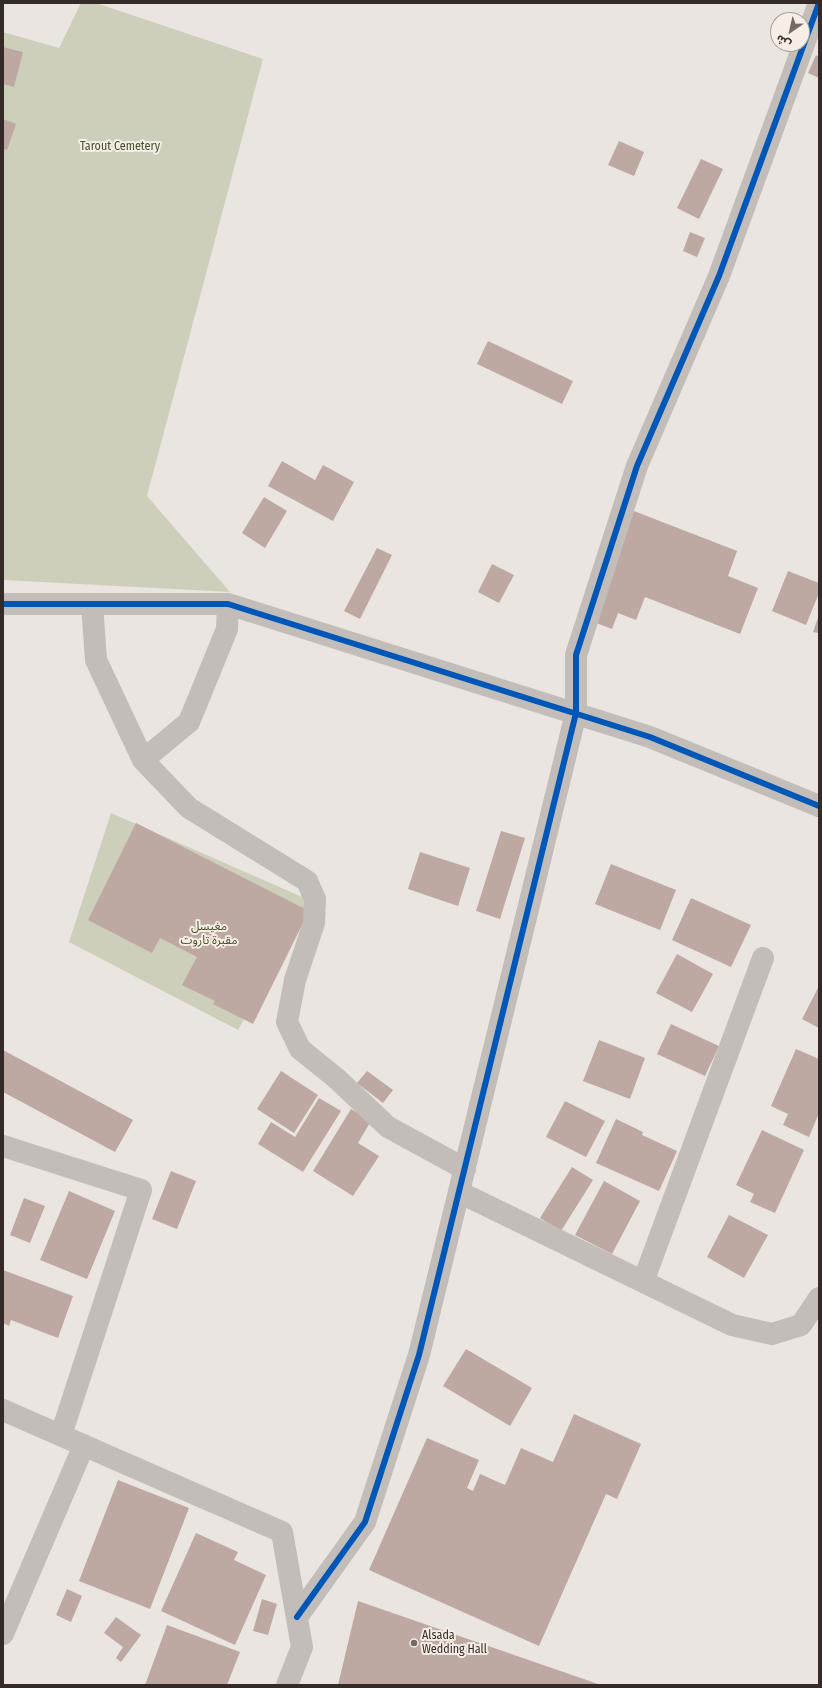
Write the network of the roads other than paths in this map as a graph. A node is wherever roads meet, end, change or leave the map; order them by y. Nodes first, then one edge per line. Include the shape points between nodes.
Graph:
1 (819, 3) edge
2 (3, 604) edge
3 (92, 604) junction
4 (228, 604) junction
5 (576, 713) junction
6 (143, 760) junction
7 (819, 806) edge
8 (762, 958) dead end
9 (3, 1146) edge
10 (465, 1169) junction
11 (459, 1192) junction
12 (643, 1282) junction
13 (819, 1298) edge
14 (3, 1410) edge
15 (61, 1435) junction
16 (84, 1445) junction
17 (297, 1617) junction
18 (3, 1634) edge
19 (287, 1685) edge

1 - 5 street via 719,276 637,466 576,655
2 - 3 street
3 - 4 street
3 - 6 street via 96,660
4 - 5 street
4 - 6 street via 227,629 189,722
5 - 7 street via 650,737
5 - 10 street
6 - 10 street via 189,808 307,881 316,899 314,923 295,980 287,1022 300,1050 336,1078 388,1127
8 - 12 street
9 - 15 street via 141,1190
10 - 11 street
11 - 12 street
11 - 17 street via 419,1355 365,1522
12 - 13 street via 732,1325 772,1334 801,1325
14 - 15 street
15 - 16 street
16 - 17 street via 282,1532
16 - 18 street
17 - 19 street via 302,1647

